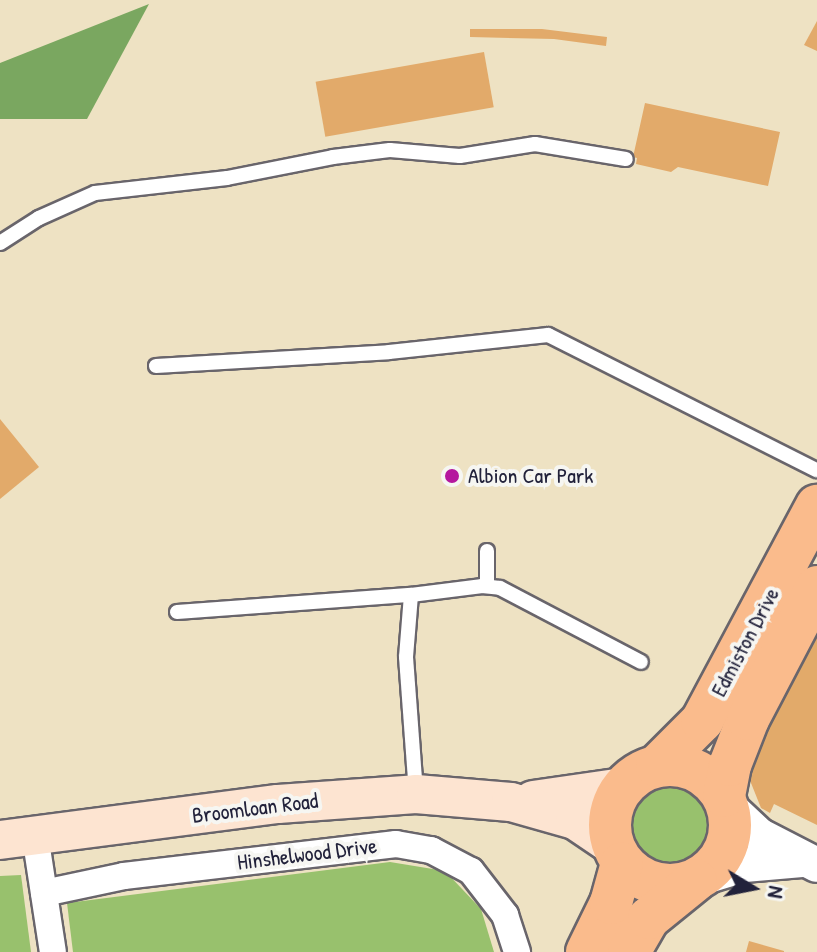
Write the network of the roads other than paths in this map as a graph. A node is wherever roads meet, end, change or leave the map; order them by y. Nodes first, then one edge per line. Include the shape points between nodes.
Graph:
1 (626, 159) dead end
2 (0, 243) edge
3 (156, 366) dead end
4 (817, 470) edge
5 (817, 506) edge
6 (487, 551) dead end
7 (487, 586) junction
8 (817, 587) edge
9 (411, 595) junction
10 (177, 612) dead end
11 (641, 662) dead end
12 (640, 776) junction
13 (416, 794) junction
14 (726, 801) junction
15 (511, 802) junction
16 (18, 838) edge
17 (617, 854) junction
18 (810, 863) edge
19 (697, 880) junction
20 (44, 893) junction
21 (53, 952) edge
22 (517, 952) edge
23 (587, 952) edge
24 (629, 952) edge

1 - 2 lane via 535,144 460,156 390,150 333,157 227,178 95,193
3 - 4 lane via 389,352 548,335
5 - 12 main road, Edmiston Drive via 702,721
6 - 7 lane
7 - 9 lane
7 - 11 lane
8 - 14 main road, Edmiston Drive via 737,745
9 - 10 lane
9 - 13 lane via 406,657
12 - 14 main road via 676,765 695,770 712,781
12 - 15 main road, Broomloan Road via 581,796
12 - 17 main road via 613,805 609,825
13 - 15 main road, Broomloan Road
13 - 16 main road, Broomloan Road via 278,804
14 - 18 street via 759,835
14 - 19 main road via 730,835 724,853
15 - 17 main road, Broomloan Road via 575,820
16 - 20 street
17 - 19 main road via 637,877 656,885
17 - 23 main road via 611,903
18 - 19 street via 744,865
19 - 24 main road via 649,918
20 - 21 street
20 - 22 street, Hinshelwood Drive via 124,876 396,844 431,850 471,871 505,915

